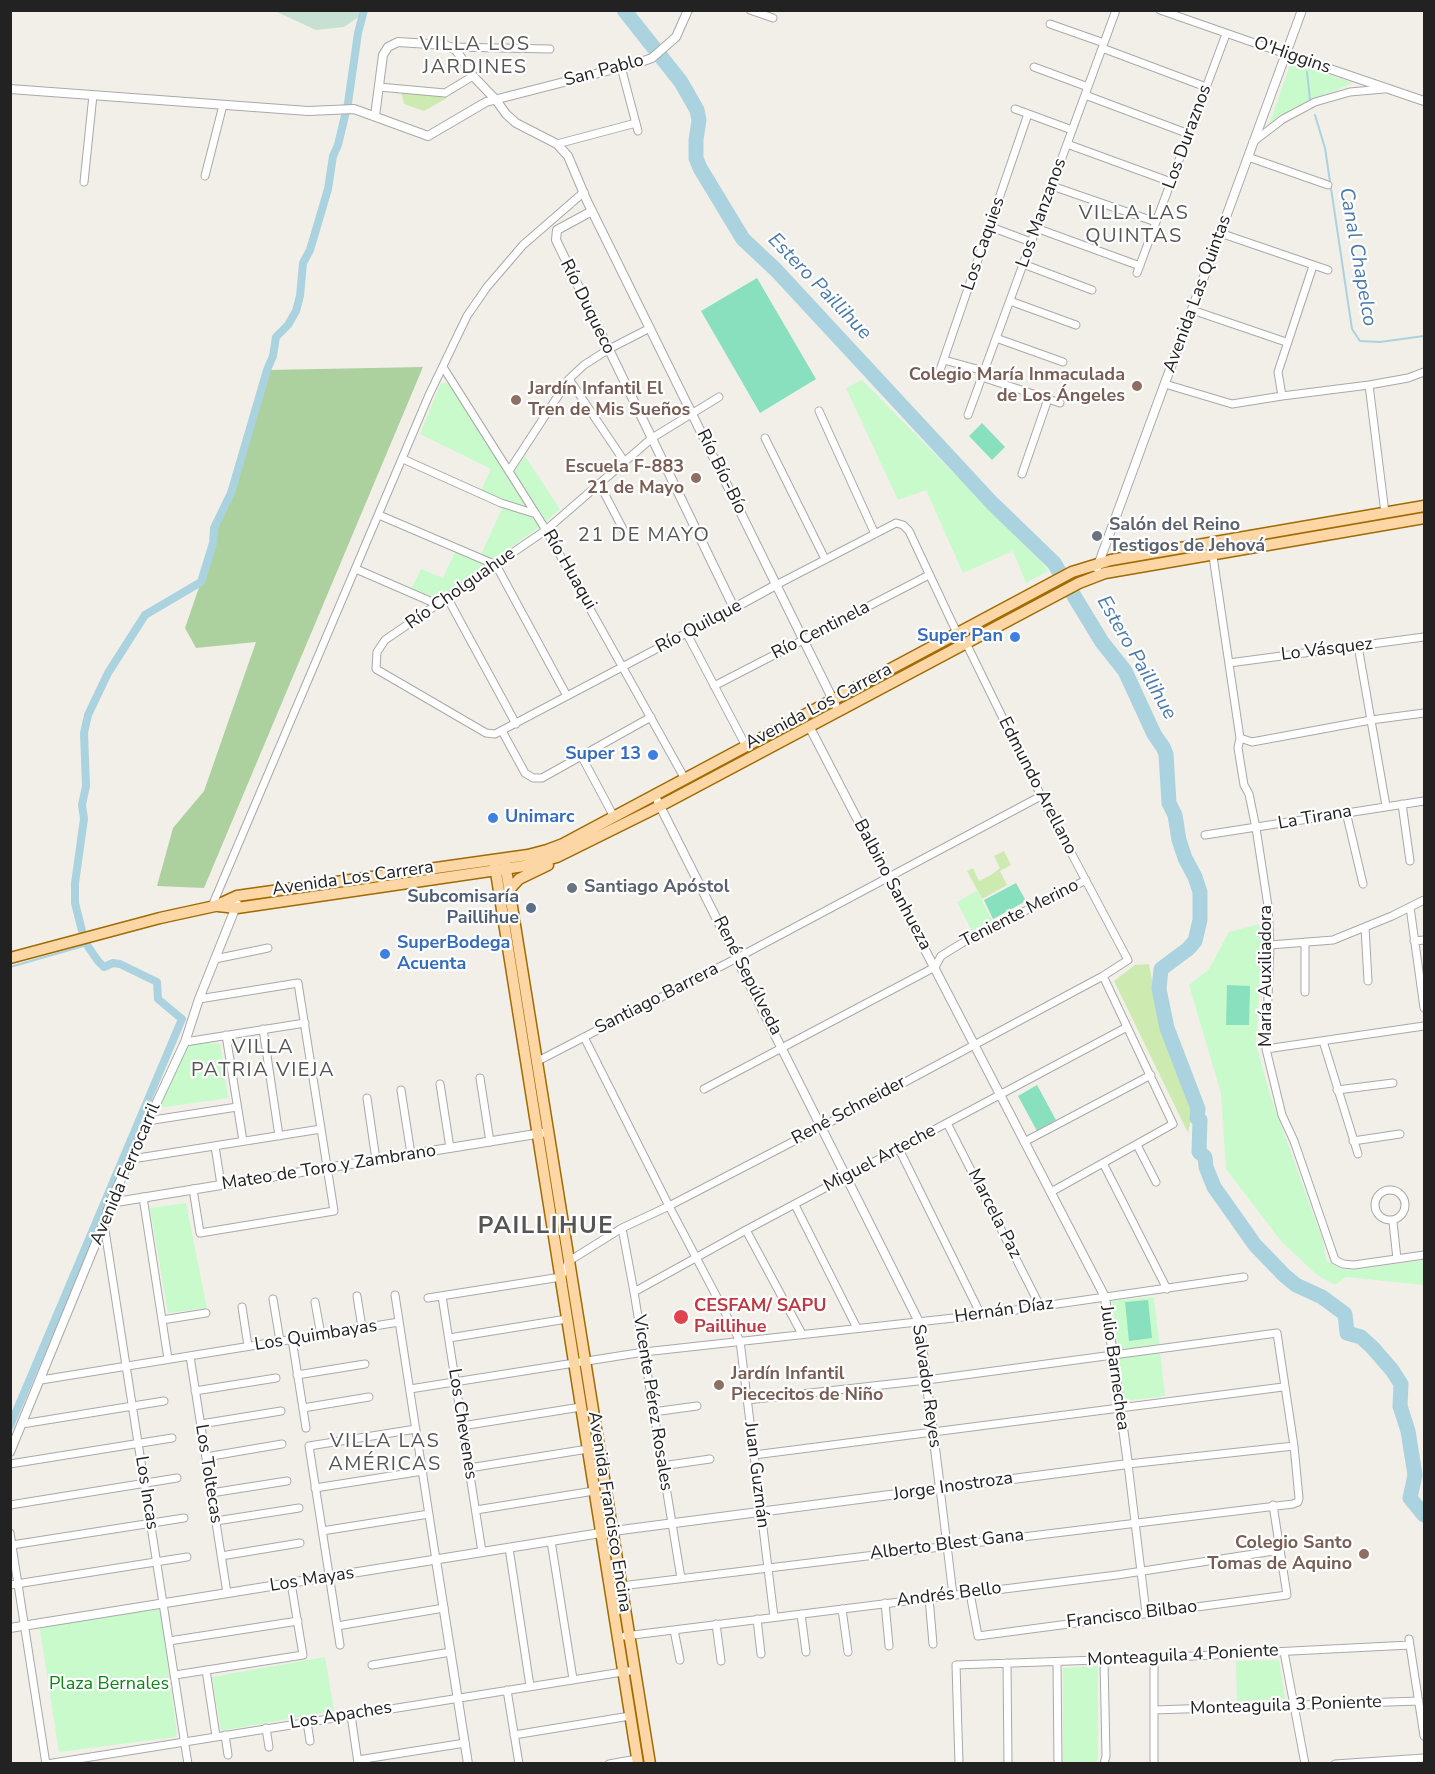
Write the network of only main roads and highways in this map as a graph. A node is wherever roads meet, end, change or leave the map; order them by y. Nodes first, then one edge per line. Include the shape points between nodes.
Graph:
1 (1425, 506) edge
2 (1425, 518) edge
3 (1212, 549) junction
4 (572, 851) junction
5 (500, 864) junction
6 (309, 885) junction
7 (509, 890) junction
8 (310, 897) junction
9 (237, 902) junction
10 (10, 958) edge
11 (532, 1064) junction
12 (543, 1133) junction
13 (579, 1362) junction
14 (607, 1532) junction
15 (623, 1636) junction
16 (629, 1671) junction
17 (637, 1761) edge
18 (650, 1764) edge

1 - 3 main road, Avenida Los Carrera
2 - 3 main road, Avenida Los Carrera
3 - 4 main road, Avenida Los Carrera via 1079,583
3 - 5 main road, Avenida Los Carrera via 1099,563 1072,572 560,846
4 - 5 main road, Avenida Los Carrera via 540,862
4 - 7 main road via 519,879
5 - 6 main road, Avenida Los Carrera
5 - 7 main road, Avenida Francisco Encina
5 - 8 main road, Avenida Los Carrera
5 - 11 main road, Avenida Francisco Encina
6 - 8 main road
6 - 9 main road, Avenida Los Carrera
7 - 11 main road, Avenida Francisco Encina
8 - 9 main road, Avenida Los Carrera
9 - 10 main road, Avenida Los Carrera
11 - 12 main road, Avenida Francisco Encina
12 - 13 main road, Avenida Francisco Encina via 569,1261
12 - 13 main road, Avenida Francisco Encina via 567,1318
13 - 14 main road, Avenida Francisco Encina
13 - 14 main road, Avenida Francisco Encina via 581,1407 594,1491
14 - 15 main road, Avenida Francisco Encina
14 - 15 main road, Avenida Francisco Encina via 621,1586
15 - 16 main road, Avenida Francisco Encina
16 - 17 main road, Avenida Francisco Encina
16 - 18 main road, Avenida Francisco Encina

